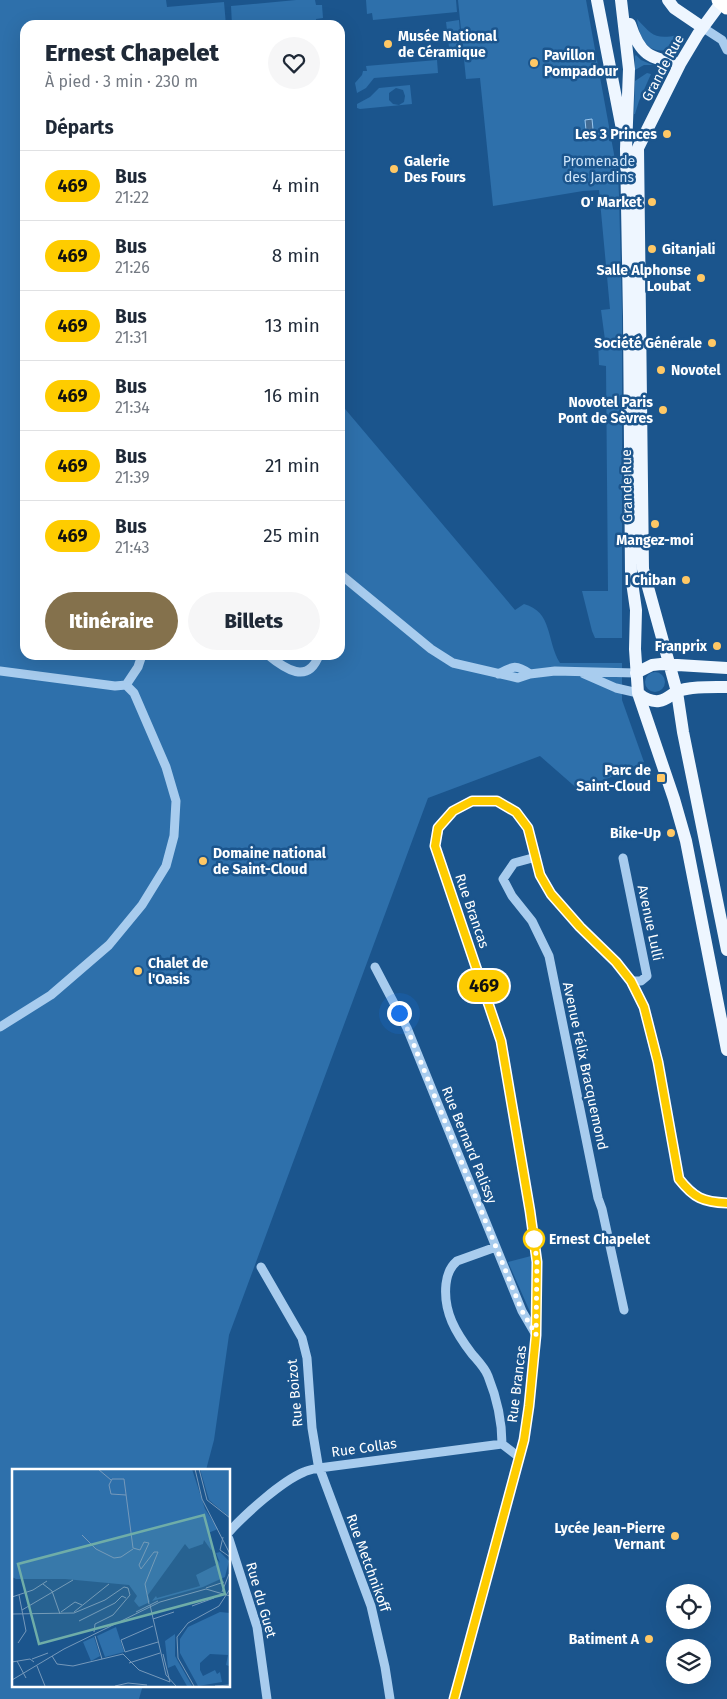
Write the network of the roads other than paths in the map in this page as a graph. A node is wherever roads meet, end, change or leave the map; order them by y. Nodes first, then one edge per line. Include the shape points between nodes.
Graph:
1 (597, 0) edge
2 (622, 0) edge
3 (668, 0) edge
4 (719, 0) edge
5 (724, 0) edge
6 (727, 7) edge
7 (702, 27) junction
8 (727, 50) edge
9 (680, 64) junction
10 (632, 149) junction
11 (345, 578) edge
12 (140, 660) edge
13 (274, 660) edge
14 (316, 660) edge
15 (670, 665) junction
16 (727, 668) edge
17 (0, 671) edge
18 (580, 672) junction
19 (636, 673) junction
20 (498, 674) junction
21 (530, 674) junction
22 (126, 684) junction
23 (727, 687) edge
24 (677, 692) junction
25 (638, 693) junction
26 (536, 857) junction
27 (623, 858) dead end
28 (727, 950) edge
29 (375, 966) dead end
30 (631, 981) junction
31 (0, 1027) edge
32 (727, 1050) edge
33 (727, 1203) edge
34 (496, 1247) junction
35 (261, 1266) dead end
36 (624, 1310) dead end
37 (536, 1335) junction
38 (502, 1444) junction
39 (519, 1457) junction
40 (319, 1468) junction
41 (230, 1531) edge
42 (230, 1543) edge
43 (267, 1699) edge
44 (390, 1699) edge
45 (454, 1699) edge

1 - 10 main road
2 - 9 main road via 638,46 660,60
2 - 10 main road
3 - 7 main road via 674,8
4 - 6 highway, bridge
5 - 7 main road, Grande Rue
7 - 8 street via 722,40
7 - 9 main road, Grande Rue
9 - 10 main road, Grande Rue
10 - 15 main road, Grande Rue via 643,569
10 - 19 main road, Grande Rue via 627,234 631,575 636,610
11 - 20 street via 443,657 453,663
12 - 22 street
13 - 14 street via 283,668 302,672
15 - 16 main road
15 - 19 main road via 652,665
15 - 24 main road, Grande Rue
17 - 22 street via 115,686
18 - 19 street
18 - 21 street
18 - 25 street via 616,688
19 - 25 main road, Grande Rue
20 - 21 street via 518,678
20 - 21 street via 516,667
22 - 31 street via 134,692 166,766 176,801 174,836 166,866 142,905 109,945 51,995
23 - 24 main road via 704,686
24 - 25 main road via 658,702
24 - 28 main road, Grande Rue
25 - 32 main road, Grande Rue via 686,841
26 - 30 street, Rue Brancas via 540,875 551,894
26 - 36 street, Avenue Félix Bracquemond via 514,863 503,879 532,921 548,956
26 - 37 street, Rue Brancas via 528,828 516,812 497,801 472,801 453,811 438,828 435,846 501,1041 537,1262
27 - 30 street, Avenue Lulli via 647,976 641,981
29 - 34 street, Rue Bernard Palissy via 407,1028
30 - 33 street, Rue Brancas via 644,1007 658,1062 679,1179 700,1200
34 - 37 street, Rue Bernard Palissy via 522,1311
34 - 38 street via 453,1264 447,1277 446,1301 449,1318 458,1336 487,1374 502,1431
35 - 40 street, Rue Boizot via 302,1338
37 - 39 street, Rue Brancas via 529,1406
38 - 39 street
38 - 40 street, Rue Collas
39 - 45 street, Rue Brancas
40 - 41 street, Rue Collas via 288,1481 241,1518
40 - 44 street, Rue Metchnikoff via 371,1606
42 - 43 street, Rue du Guet via 257,1627

